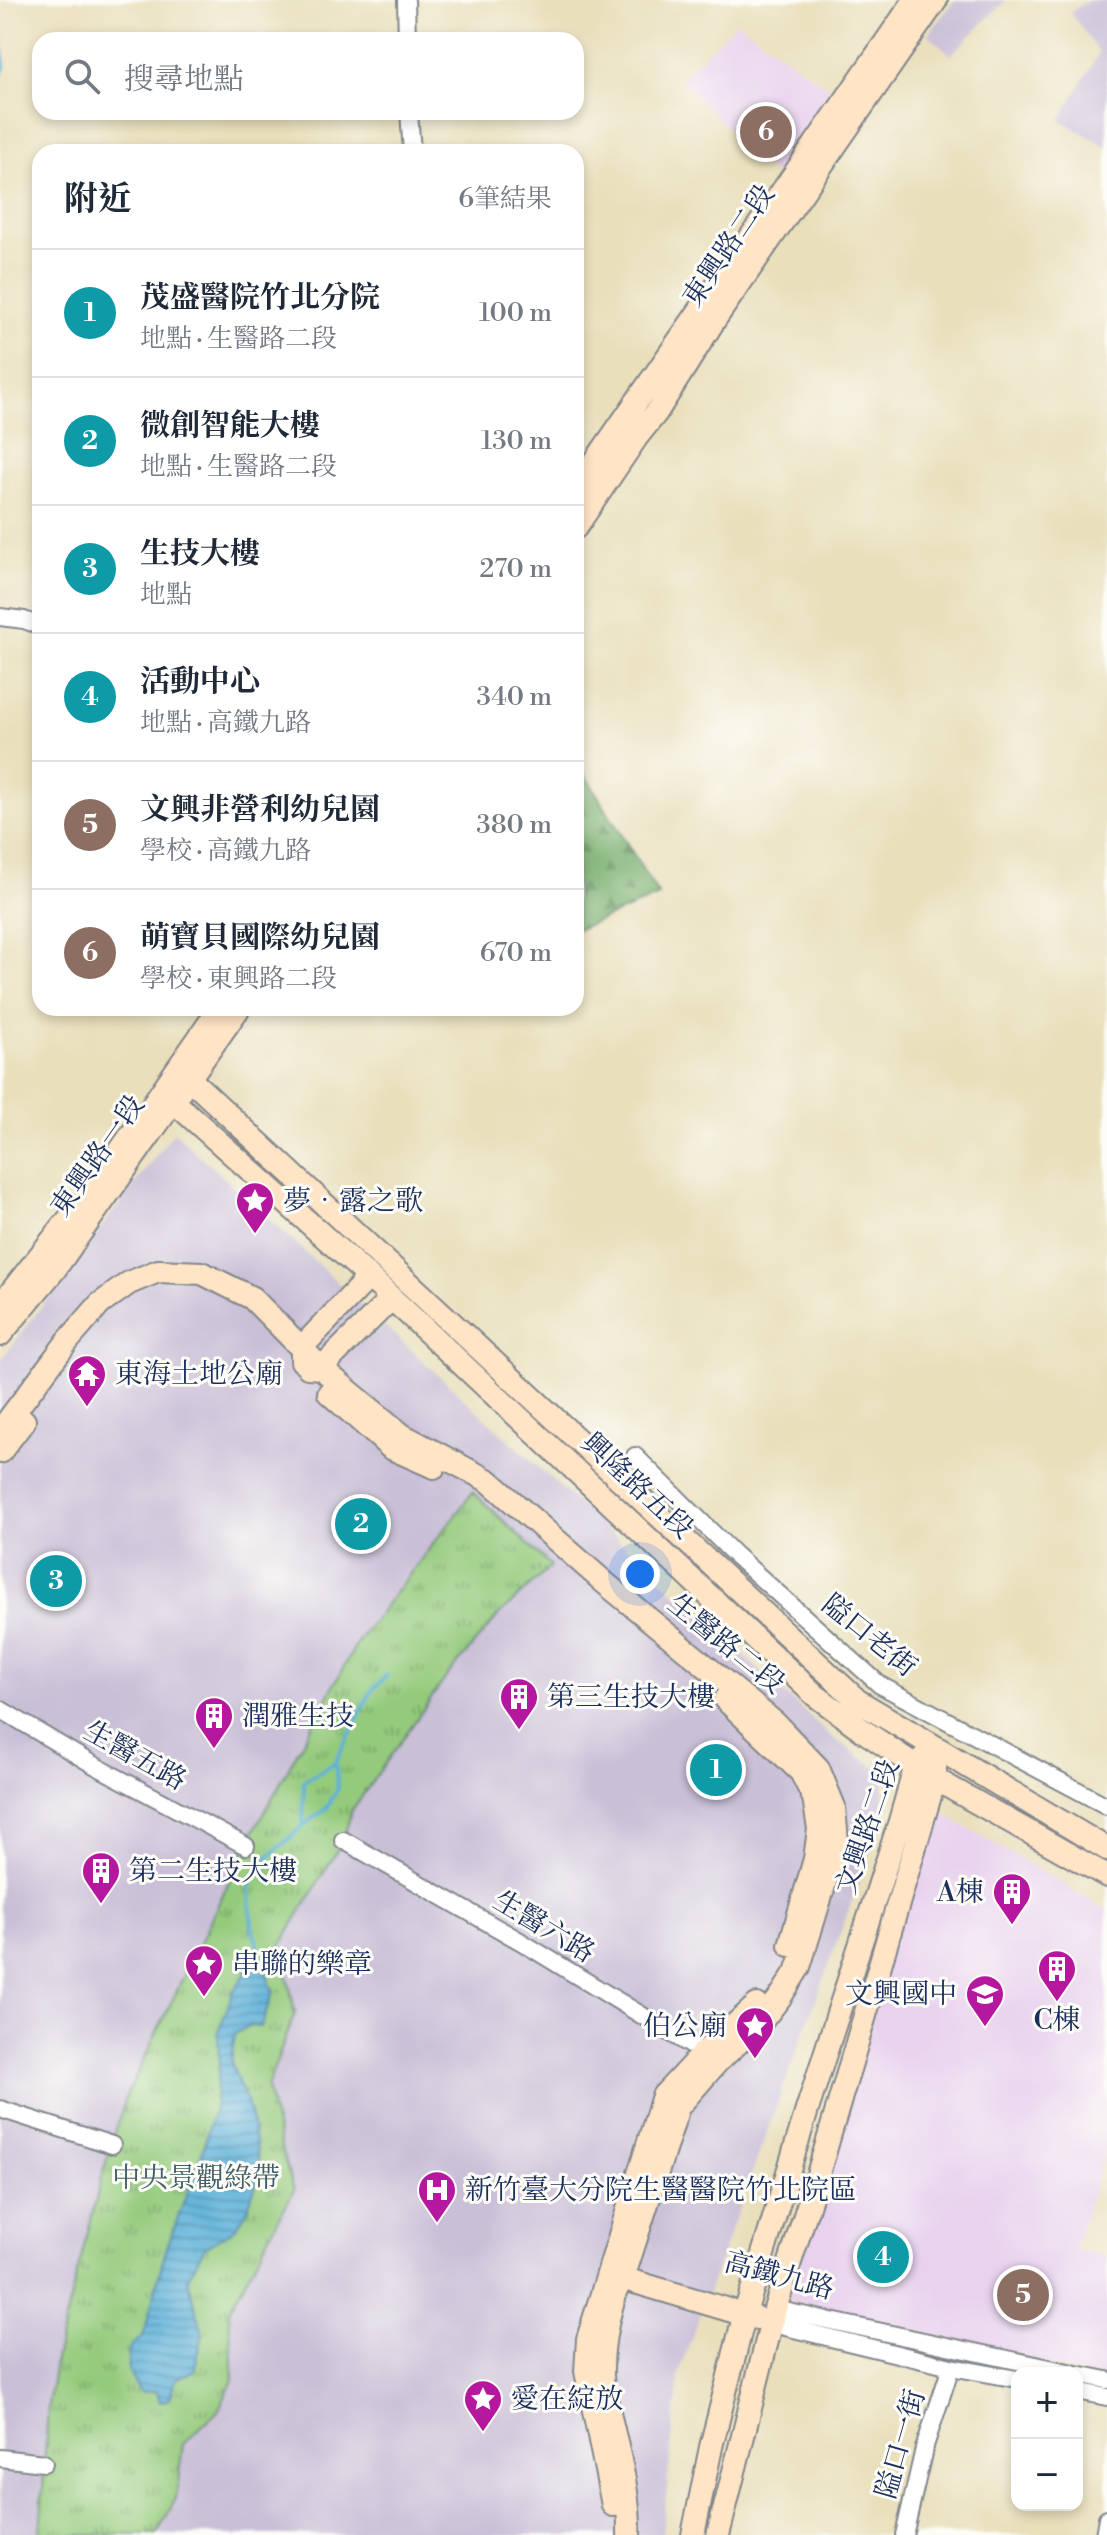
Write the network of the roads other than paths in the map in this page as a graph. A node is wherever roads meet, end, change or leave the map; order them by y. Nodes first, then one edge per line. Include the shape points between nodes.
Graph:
1 (406, 0) edge
2 (915, 0) edge
3 (936, 0) edge
4 (407, 32) edge
5 (410, 120) edge
6 (411, 144) edge
7 (584, 477) edge
8 (584, 515) edge
9 (0, 617) edge
10 (32, 623) edge
11 (216, 1016) edge
12 (232, 1016) edge
13 (184, 1073) junction
14 (168, 1096) junction
15 (369, 1277) junction
16 (391, 1299) junction
17 (0, 1306) edge
18 (0, 1335) edge
19 (308, 1361) junction
20 (0, 1431) edge
21 (0, 1452) edge
22 (635, 1456) dead end
23 (0, 1709) edge
24 (936, 1746) junction
25 (916, 1765) junction
26 (935, 1779) junction
27 (1107, 1806) edge
28 (343, 1840) dead end
29 (246, 1846) dead end
30 (1107, 1849) edge
31 (1107, 1876) edge
32 (710, 2057) junction
33 (0, 2109) edge
34 (112, 2145) dead end
35 (617, 2269) junction
36 (747, 2306) junction
37 (774, 2316) junction
38 (951, 2367) junction
39 (1043, 2367) edge
40 (1083, 2375) edge
41 (1011, 2378) edge
42 (1107, 2380) edge
43 (1083, 2392) edge
44 (1107, 2397) edge
45 (0, 2458) edge
46 (44, 2463) dead end
47 (1107, 2518) edge
48 (616, 2535) edge
49 (629, 2535) edge
50 (693, 2535) edge
51 (718, 2535) edge
52 (904, 2535) edge
53 (1104, 2535) edge

1 - 4 street
2 - 7 street, 東興路二段
3 - 8 street, 東興路二段
5 - 6 street
9 - 10 street
11 - 13 street, 東興路一段
12 - 13 street, 東興路一段
13 - 14 street, 東興路一段
13 - 24 street, 興隆路五段 via 858,1701
14 - 15 street, 興隆路五段
14 - 17 street, 東興路一段
14 - 18 street, 東興路一段 via 55,1269
15 - 16 street, 興隆路五段
15 - 19 street
16 - 19 street
16 - 25 street, 興隆路五段 via 815,1695
19 - 20 street, 生醫路二段 via 252,1298 202,1273 158,1271 100,1304
19 - 21 street, 生醫路二段 via 241,1304 200,1285 161,1284 115,1309
19 - 32 street, 生醫路二段 via 391,1448 475,1485 727,1701 801,1772 814,1798 819,1829 782,1971
22 - 27 street, 隘口老街 via 880,1685
23 - 29 street, 生醫五路
24 - 25 street, 文興路二段
24 - 26 street, 文興路二段
24 - 30 street, 興隆路五段
25 - 26 street, 興隆路五段
25 - 36 street, 文興路二段
26 - 31 street, 興隆路五段
26 - 37 street, 文興路二段
28 - 32 street, 生醫六路
32 - 35 street, 生醫路二段 via 663,2096
33 - 34 street
35 - 36 street, 高鐵九路
35 - 48 street via 588,2339 586,2371
35 - 49 street via 602,2376 623,2470
36 - 37 street, 高鐵九路
36 - 50 street, 文興路二段
37 - 38 street, 高鐵九路
37 - 39 street, 高鐵九路
37 - 51 street, 文興路二段
38 - 41 street, 高鐵九路
38 - 52 street, 隘口一街
40 - 42 street, 高鐵九路
43 - 44 street
45 - 46 street
47 - 53 street

